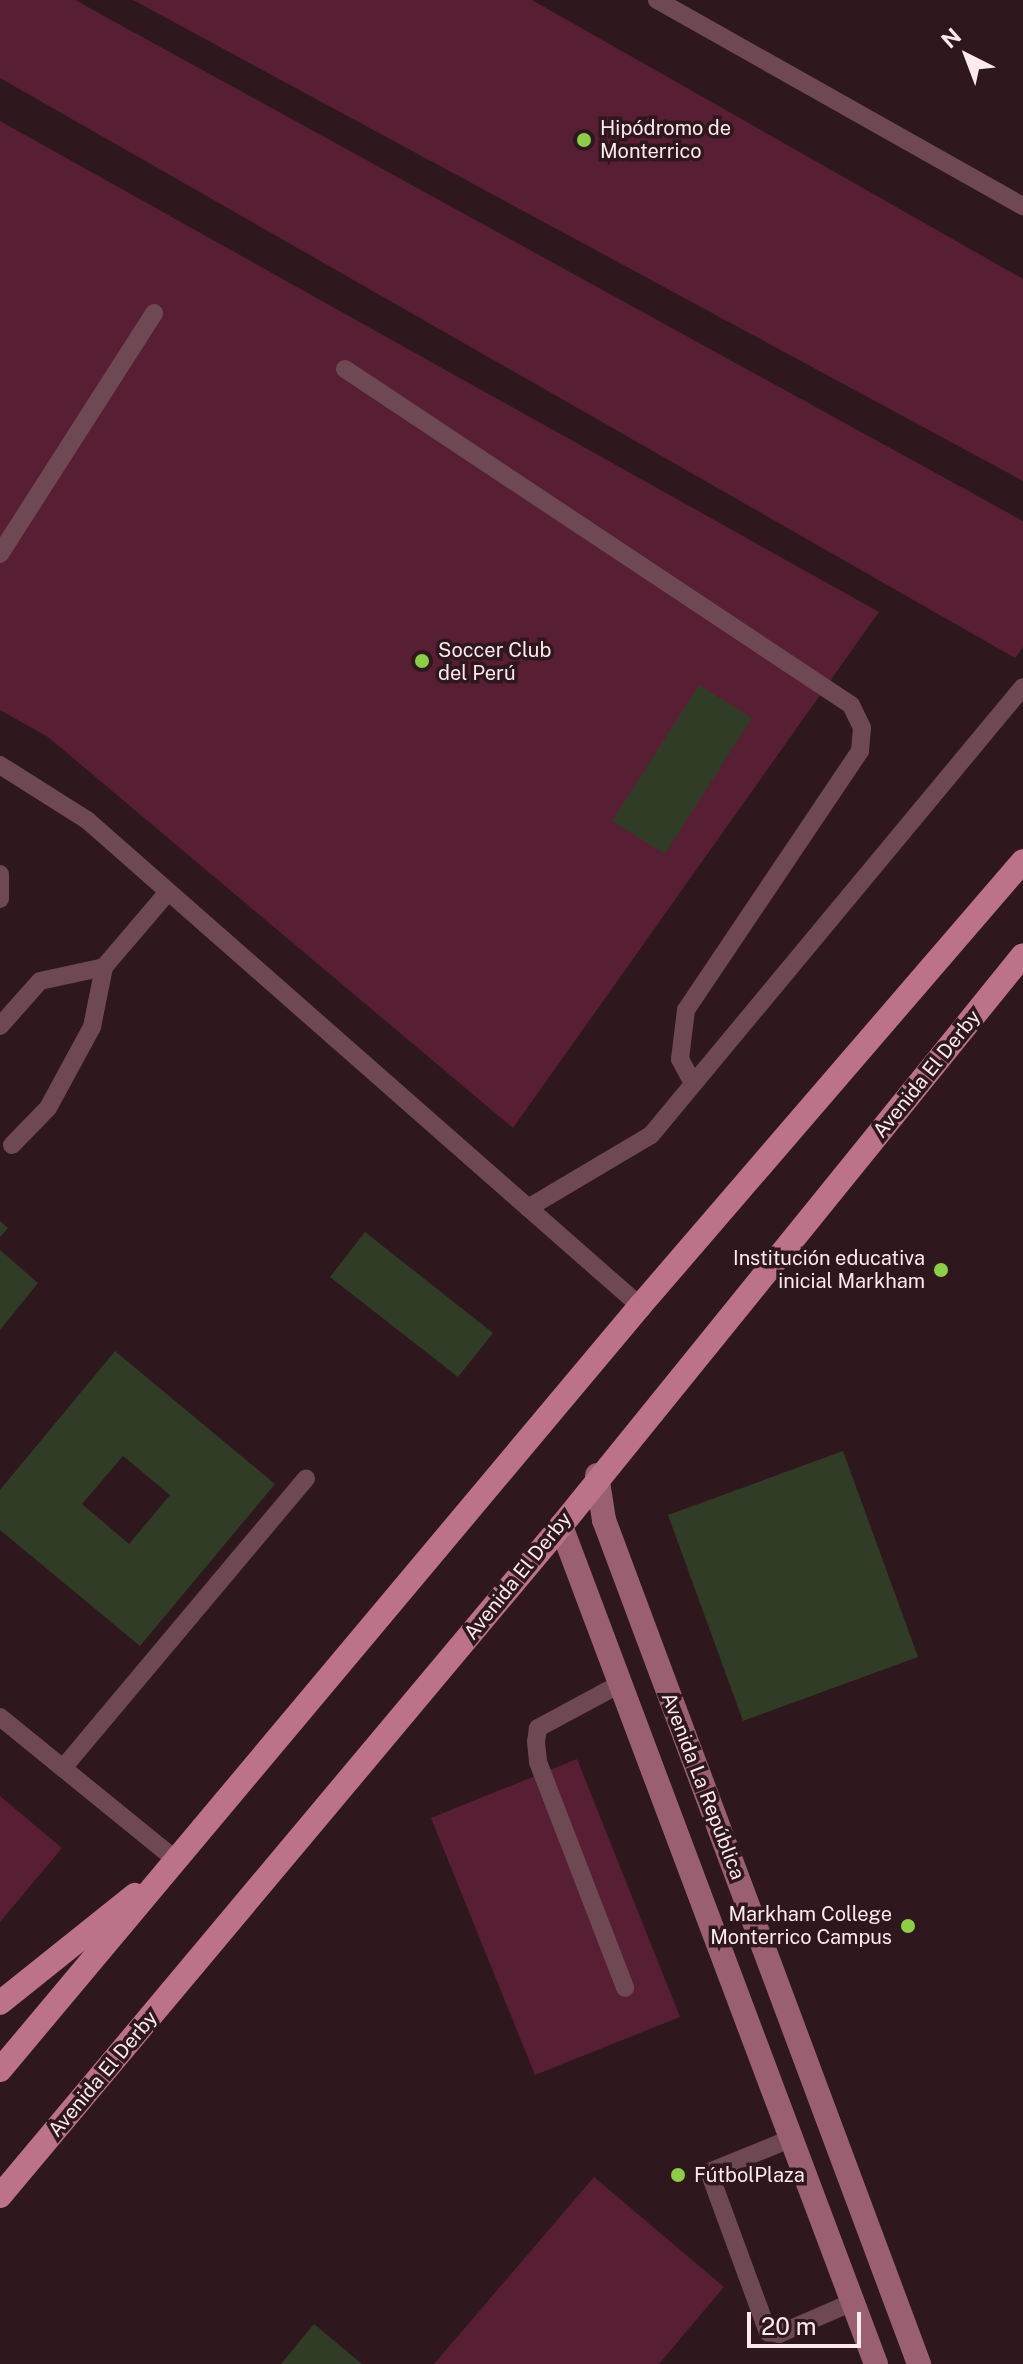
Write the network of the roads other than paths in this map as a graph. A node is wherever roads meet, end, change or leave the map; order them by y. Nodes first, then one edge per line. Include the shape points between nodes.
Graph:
1 (657, 0) edge
2 (1023, 206) edge
3 (154, 313) dead end
4 (345, 369) dead end
5 (0, 554) edge
6 (1023, 687) edge
7 (0, 765) edge
8 (1023, 861) edge
9 (0, 874) edge
10 (168, 892) junction
11 (0, 899) edge
12 (1023, 955) edge
13 (104, 967) junction
14 (0, 1026) edge
15 (693, 1083) junction
16 (12, 1145) dead end
17 (528, 1208) junction
18 (640, 1306) junction
19 (597, 1475) junction
20 (306, 1478) dead end
21 (561, 1526) junction
22 (618, 1685) junction
23 (0, 1717) edge
24 (63, 1768) junction
25 (177, 1861) junction
26 (625, 1988) dead end
27 (0, 2003) edge
28 (0, 2070) edge
29 (790, 2139) junction
30 (2, 2194) edge
31 (853, 2302) junction
32 (876, 2364) edge
33 (919, 2364) edge

1 - 2 lane
3 - 5 lane
4 - 15 lane via 851,705 862,728 860,751 686,1010 680,1059
6 - 15 lane
7 - 10 lane via 87,820
8 - 18 main road
9 - 11 lane
10 - 13 lane
10 - 17 lane
12 - 19 main road, Avenida El Derby
13 - 14 lane via 40,981
13 - 16 lane via 92,1027 48,1108
15 - 17 lane via 651,1135
17 - 18 lane
18 - 25 main road
19 - 21 main road, Avenida El Derby
19 - 33 street, Avenida La República via 604,1520
20 - 24 lane
21 - 22 street
21 - 30 main road, Avenida El Derby
22 - 26 lane via 538,1728 536,1742 538,1762
22 - 29 street
23 - 24 lane
24 - 25 lane
25 - 27 main road
25 - 28 main road
29 - 31 street
29 - 31 lane via 709,2172 768,2332 779,2334
31 - 32 street

